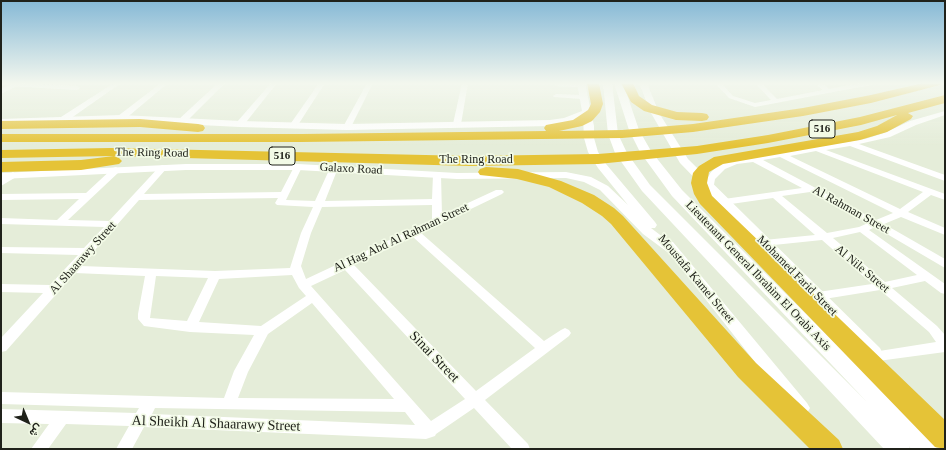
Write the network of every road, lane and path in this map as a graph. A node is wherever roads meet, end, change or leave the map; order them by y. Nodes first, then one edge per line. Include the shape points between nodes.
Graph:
1 (86, 104) edge
2 (139, 104) edge
3 (200, 104) edge
4 (260, 104) edge
5 (308, 104) edge
6 (359, 104) edge
7 (461, 104) edge
8 (584, 104) edge
9 (597, 104) edge
10 (609, 104) edge
11 (625, 104) edge
12 (642, 104) edge
13 (652, 104) edge
14 (792, 104) edge
15 (850, 104) edge
16 (927, 104) edge
17 (913, 108) junction
18 (586, 112) junction
19 (945, 114) edge
20 (121, 118) junction
21 (64, 119) junction
22 (1, 122) edge
23 (181, 122) junction
24 (457, 124) junction
25 (1, 125) edge
26 (293, 126) junction
27 (241, 131) junction
28 (344, 132) junction
29 (552, 132) junction
30 (1, 138) edge
31 (851, 144) junction
32 (817, 149) junction
33 (157, 152) junction
34 (1, 154) edge
35 (782, 155) junction
36 (755, 159) junction
37 (339, 163) junction
38 (298, 166) junction
39 (163, 168) junction
40 (116, 170) junction
41 (7, 171) edge
42 (437, 175) junction
43 (1, 176) edge
44 (945, 178) edge
45 (1, 183) edge
46 (814, 189) junction
47 (930, 191) junction
48 (499, 192) dead end
49 (283, 195) junction
50 (88, 196) junction
51 (139, 196) junction
52 (775, 196) junction
53 (1, 197) edge
54 (713, 197) junction
55 (945, 197) edge
56 (437, 202) junction
57 (318, 204) junction
58 (901, 213) junction
59 (1, 221) edge
60 (437, 221) junction
61 (59, 223) junction
62 (114, 224) junction
63 (877, 224) junction
64 (862, 229) junction
65 (413, 232) junction
66 (945, 232) edge
67 (824, 237) junction
68 (764, 243) junction
69 (1, 250) edge
70 (673, 251) junction
71 (89, 252) junction
72 (346, 264) junction
73 (945, 264) edge
74 (73, 269) junction
75 (151, 272) junction
76 (296, 272) junction
77 (215, 275) junction
78 (927, 277) junction
79 (303, 285) junction
80 (883, 286) junction
81 (1, 288) edge
82 (54, 289) junction
83 (945, 290) edge
84 (818, 296) junction
85 (313, 297) junction
86 (190, 327) junction
87 (263, 331) junction
88 (566, 333) dead end
89 (945, 346) edge
90 (1, 348) edge
91 (544, 349) junction
92 (878, 356) junction
93 (1, 398) edge
94 (475, 400) junction
95 (151, 401) junction
96 (229, 404) junction
97 (408, 406) junction
98 (1, 416) edge
99 (62, 418) junction
100 (141, 420) junction
101 (945, 421) edge
102 (430, 430) junction
103 (945, 438) edge
104 (39, 449) edge
105 (124, 449) edge
106 (522, 449) edge
107 (829, 449) edge
108 (835, 449) edge
109 (899, 449) edge
110 (926, 449) edge

1 - 21 street
2 - 20 street
3 - 23 street
4 - 27 street
5 - 26 street
6 - 28 street
7 - 24 street
8 - 18 street, Moustafa Kamel Street
9 - 29 highway via 594,112 582,120
10 - 109 main road, Lieutenant General Ibrahim El Orabi Axis via 613,134 621,153 636,176
11 - 110 main road, Lieutenant General Ibrahim El Orabi Axis via 634,130 646,152 677,193
12 - 14 highway via 671,115 696,118
13 - 54 street, Mohamed Farid Street via 684,161
15 - 29 highway, The Ring Road / 516 via 693,128 622,134
16 - 17 highway, The Ring Road / 516
17 - 37 highway, The Ring Road / 516 via 809,131 696,150 637,156 563,160
17 - 54 highway via 906,116 882,130 860,136 734,156 713,162 701,173 699,183 702,194
18 - 24 street via 550,123
18 - 70 street, Moustafa Kamel Street via 590,145 597,159
19 - 31 street via 913,123 880,138
20 - 21 street
20 - 23 street
21 - 22 street
23 - 27 street
24 - 28 street
25 - 27 highway via 156,124
26 - 27 street
26 - 28 street
27 - 28 highway, The Ring Road / 516
27 - 30 highway, The Ring Road / 516
28 - 29 highway, The Ring Road / 516
31 - 32 street
31 - 44 street
32 - 35 street
32 - 47 street
33 - 34 highway, The Ring Road / 516
33 - 37 highway, The Ring Road / 516
33 - 41 highway via 94,164
35 - 36 street
35 - 58 street
36 - 46 street, Al Rahman Street
36 - 54 street via 722,167 711,178
37 - 38 street, Galaxo Road
37 - 42 street, Galaxo Road
37 - 57 street
37 - 107 highway via 362,163 393,168 506,172 537,178 566,188 593,202 617,220 727,348
38 - 39 street, Galaxo Road
38 - 49 street
39 - 40 street, Galaxo Road
39 - 51 street, Al Shaarawy Street
40 - 41 street, Galaxo Road
40 - 50 street
41 - 43 street, Galaxo Road
41 - 45 street
42 - 56 street
42 - 70 street, Galaxo Road via 559,175 587,179 604,188 647,231
46 - 52 street
46 - 63 street, Al Rahman Street
47 - 55 street
47 - 58 street
48 - 60 street, Al Hag Abd Al Rahman Street
49 - 51 street
49 - 57 street via 281,204
50 - 53 street
50 - 61 street
51 - 62 street, Al Shaarawy Street
52 - 54 street
52 - 67 street, Al Nile Street
54 - 68 street, Mohamed Farid Street
54 - 103 highway
56 - 57 street
56 - 60 street
57 - 76 street via 295,266
58 - 63 street
58 - 66 street
59 - 61 street
60 - 65 street, Al Hag Abd Al Rahman Street
61 - 62 street
62 - 71 street, Al Shaarawy Street
63 - 64 street
63 - 73 street, Al Rahman Street
64 - 67 street
64 - 78 street
65 - 72 street, Al Hag Abd Al Rahman Street
65 - 91 street
67 - 68 street
67 - 80 street, Al Nile Street
68 - 84 street, Mohamed Farid Street
69 - 71 street
70 - 108 street, Moustafa Kamel Street
71 - 74 street, Al Shaarawy Street
72 - 79 street, Al Hag Abd Al Rahman Street
72 - 94 street, Sinai Street
74 - 75 street
74 - 82 street, Al Shaarawy Street
75 - 77 street
75 - 86 street via 144,319 148,323
76 - 77 street
76 - 79 street
77 - 86 street
78 - 80 street
78 - 83 street
79 - 85 street
80 - 84 street
80 - 89 street, Al Nile Street via 933,329
81 - 82 street
82 - 90 street, Al Shaarawy Street
84 - 92 street, Mohamed Farid Street
85 - 87 street
85 - 97 street
86 - 87 street
87 - 96 street via 241,371
88 - 91 street, Al Sheikh Al Shaarawy Street
89 - 92 street
91 - 94 street, Al Sheikh Al Shaarawy Street
92 - 101 street, Mohamed Farid Street
93 - 95 street, Al Sheikh Al Shaarawy Street
94 - 102 street, Al Sheikh Al Shaarawy Street
94 - 106 street, Sinai Street
95 - 96 street, Al Sheikh Al Shaarawy Street
95 - 100 street
96 - 97 street, Al Sheikh Al Shaarawy Street
97 - 102 street
98 - 99 street, Al Sheikh Al Shaarawy Street
99 - 100 street, Al Sheikh Al Shaarawy Street
99 - 104 street
100 - 102 street, Al Sheikh Al Shaarawy Street via 426,432
100 - 105 street

